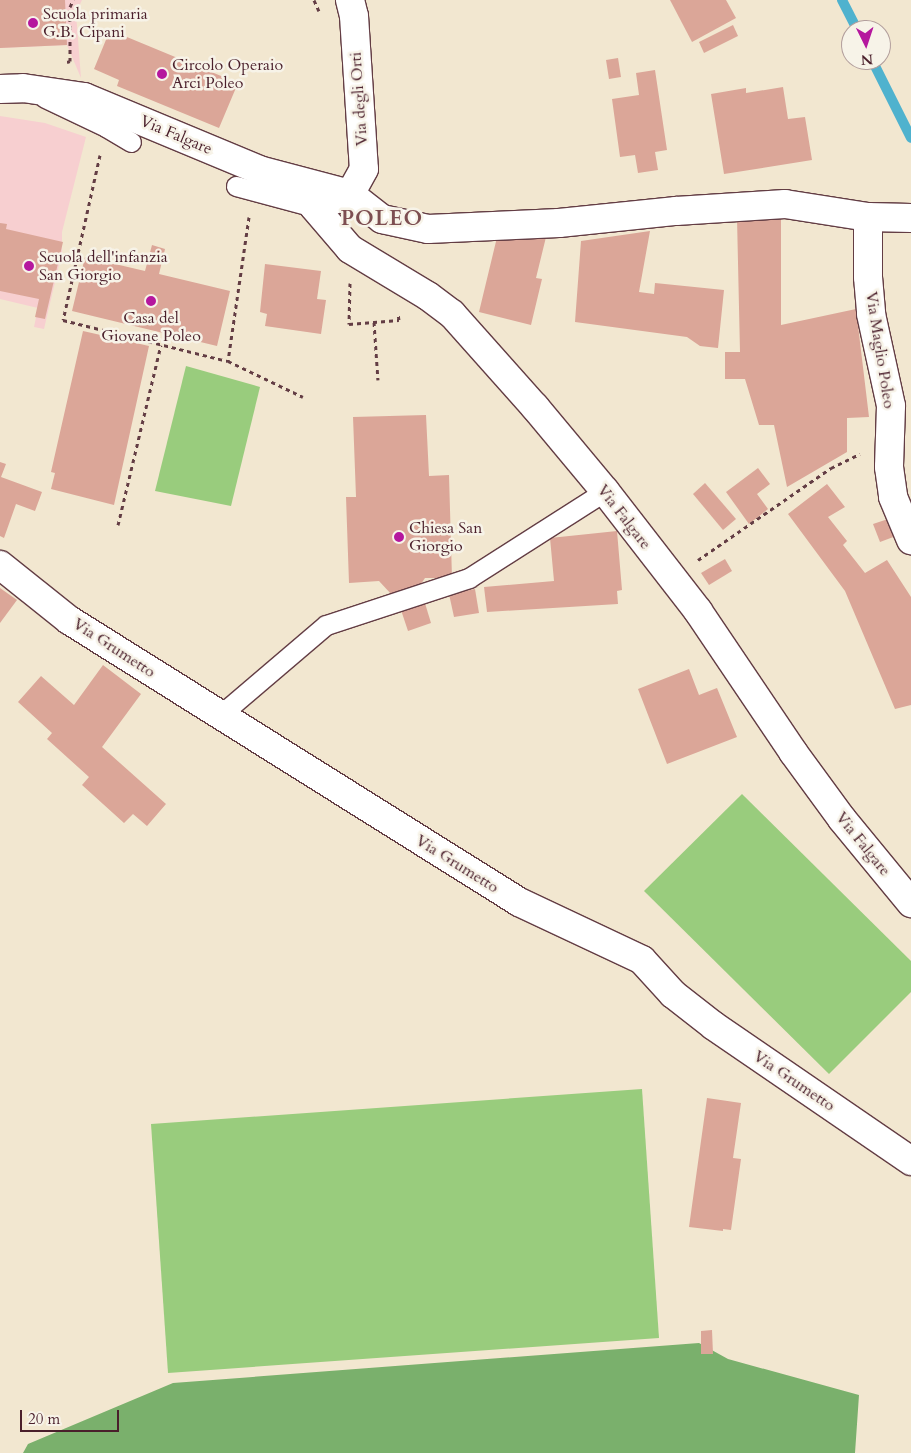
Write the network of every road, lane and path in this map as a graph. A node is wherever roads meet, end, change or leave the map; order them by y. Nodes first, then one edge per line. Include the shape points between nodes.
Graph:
1 (73, 0) edge
2 (350, 0) edge
3 (24, 90) edge
4 (106, 127) junction
5 (131, 142) dead end
6 (244, 188) joint
7 (350, 194) junction
8 (314, 207) junction
9 (868, 217) junction
10 (911, 218) edge
11 (350, 248) junction
12 (396, 276) junction
13 (374, 322) junction
14 (161, 344) junction
15 (228, 361) junction
16 (378, 380) dead end
17 (303, 397) dead end
18 (889, 440) junction
19 (604, 491) junction
20 (118, 525) dead end
21 (911, 540) edge
22 (0, 565) edge
23 (672, 578) junction
24 (219, 716) junction
25 (911, 903) edge
26 (911, 1161) edge

1 - 3 path via 70,7 70,61 58,62
2 - 7 street, Via degli Orti via 354,16 364,169
3 - 4 lane
3 - 7 street, Via Falgare via 84,97 259,170
4 - 5 lane
4 - 14 path via 63,320
6 - 8 lane
6 - 15 path
7 - 8 street
7 - 9 street, Via Falgare via 382,219 428,229 559,223 785,204
8 - 11 street, Via Falgare
9 - 10 street, Via Falgare
9 - 18 street, Via Maglio Poleo via 871,314 891,406
11 - 12 street, Via Falgare
11 - 13 path via 349,324
12 - 13 path via 399,320
12 - 19 street, Via Falgare via 452,314
13 - 16 path
14 - 15 path
14 - 20 path
15 - 17 path
18 - 21 street, Via Maglio Poleo via 893,497
18 - 23 path via 831,468
19 - 23 street, Via Falgare
19 - 24 lane via 468,578 326,625
22 - 24 street, Via Grumetto via 69,620
23 - 25 street, Via Falgare via 842,820
24 - 26 street, Via Grumetto via 519,902 642,960 673,994 714,1026

